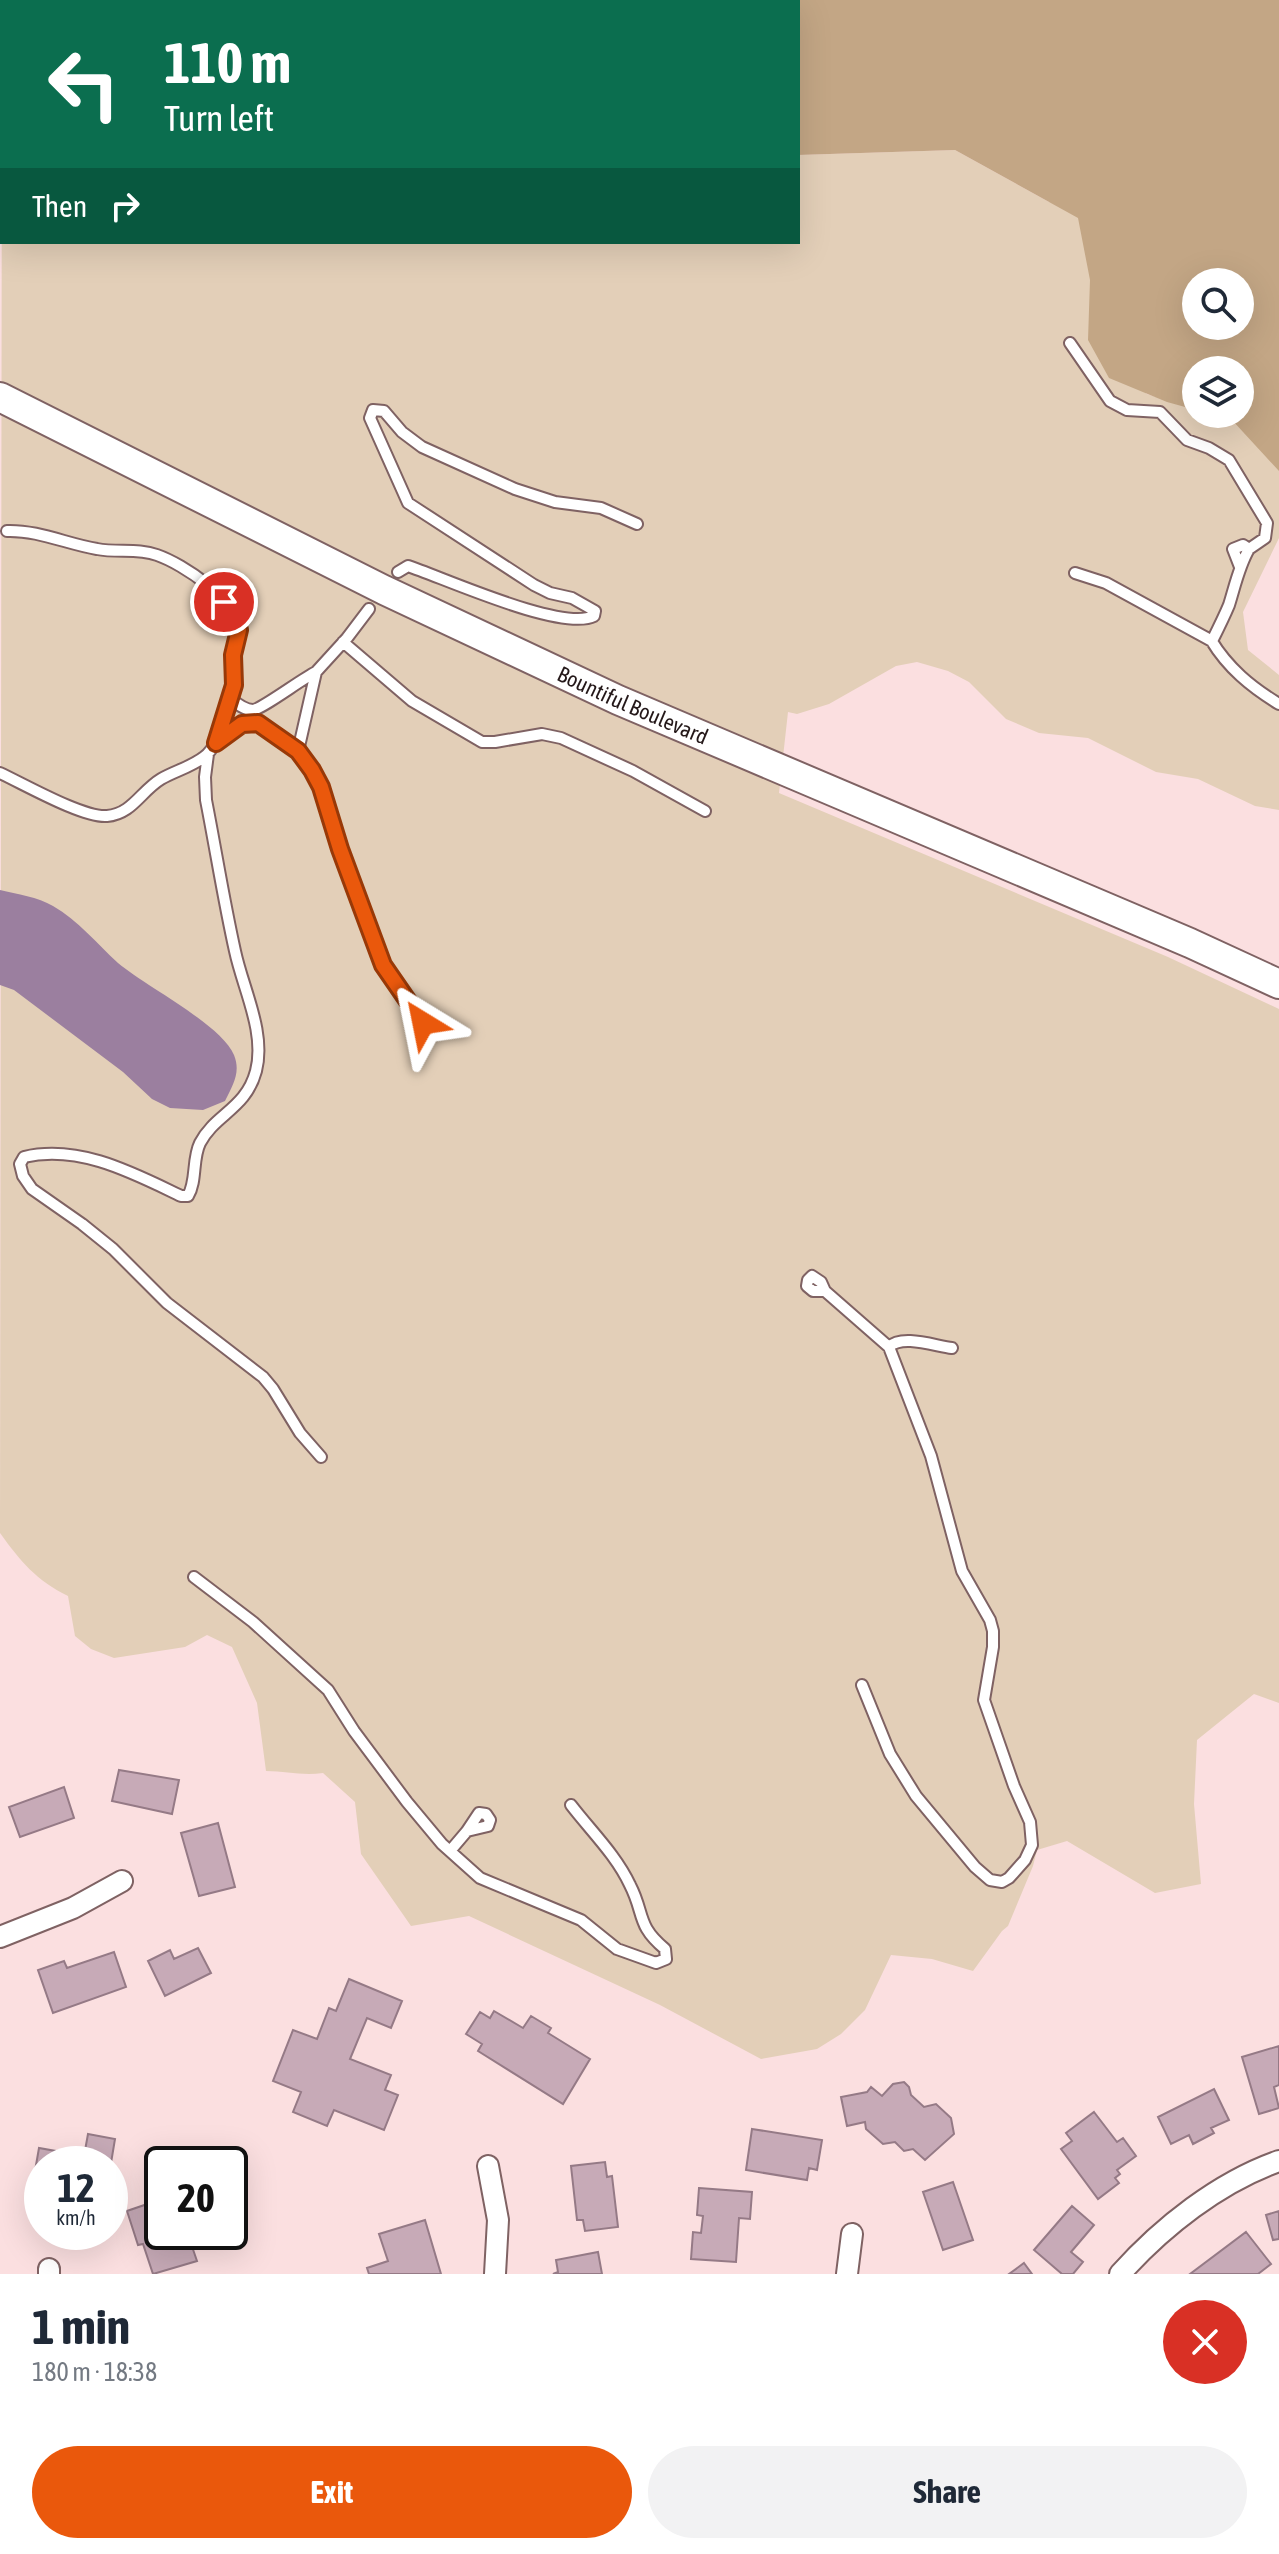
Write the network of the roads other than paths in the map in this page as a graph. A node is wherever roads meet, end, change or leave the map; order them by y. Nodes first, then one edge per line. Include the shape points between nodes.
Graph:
1 (1070, 343) dead end
2 (0, 397) edge
3 (637, 524) dead end
4 (7, 531) dead end
5 (398, 572) dead end
6 (1075, 573) dead end
7 (369, 609) dead end
8 (1211, 640) junction
9 (343, 642) junction
10 (316, 672) junction
11 (230, 698) junction
12 (1279, 704) edge
13 (216, 743) junction
14 (298, 751) junction
15 (208, 754) junction
16 (0, 773) edge
17 (705, 811) dead end
18 (1279, 984) edge
19 (423, 1023) dead end
20 (825, 1291) dead end
21 (889, 1347) junction
22 (952, 1348) dead end
23 (321, 1457) dead end
24 (194, 1577) dead end
25 (862, 1685) dead end
26 (571, 1805) dead end
27 (467, 1831) dead end
28 (450, 1851) junction
29 (122, 1881) dead end
30 (2, 1930) edge
31 (1279, 2161) edge
32 (488, 2166) dead end
33 (852, 2234) dead end
34 (495, 2274) edge
35 (847, 2274) edge
36 (1120, 2274) edge

1 - 8 lane via 1110,401 1127,410 1160,412 1187,440 1229,460 1267,523 1265,538 1249,549 1240,567
2 - 18 main road, Bountiful Boulevard via 384,590 618,700
3 - 5 lane via 601,508 555,502 515,489 441,457 377,409 370,418 408,503 534,585 585,604 594,616 568,618 524,609 408,566
4 - 11 lane via 106,551 156,554 186,568 235,615 239,630
6 - 8 lane via 1106,583
7 - 9 lane
8 - 12 lane via 1236,673
9 - 10 lane
9 - 17 lane via 412,701 482,742 542,734 561,738
10 - 11 lane via 253,710
10 - 14 lane
11 - 13 lane
13 - 14 lane via 250,722
13 - 15 lane
14 - 19 lane via 321,787 383,965
15 - 16 lane via 157,782 131,808 104,817
15 - 23 lane via 206,800 259,1046 247,1093 201,1141 188,1196 104,1162 69,1154 36,1154 20,1164 32,1189 113,1249 167,1303 263,1377
20 - 21 lane
21 - 22 lane via 904,1341
21 - 25 lane via 931,1456 962,1571 993,1631 984,1700 1030,1822 1032,1845 1009,1878 990,1880 975,1867 916,1796 890,1754
24 - 28 lane via 328,1690 407,1802
26 - 28 lane via 631,1886 648,1935 665,1949 662,1962 617,1949 581,1920 480,1878
27 - 28 lane
29 - 30 street via 73,1908
31 - 36 street via 1188,2212
32 - 34 street via 498,2220
33 - 35 street

